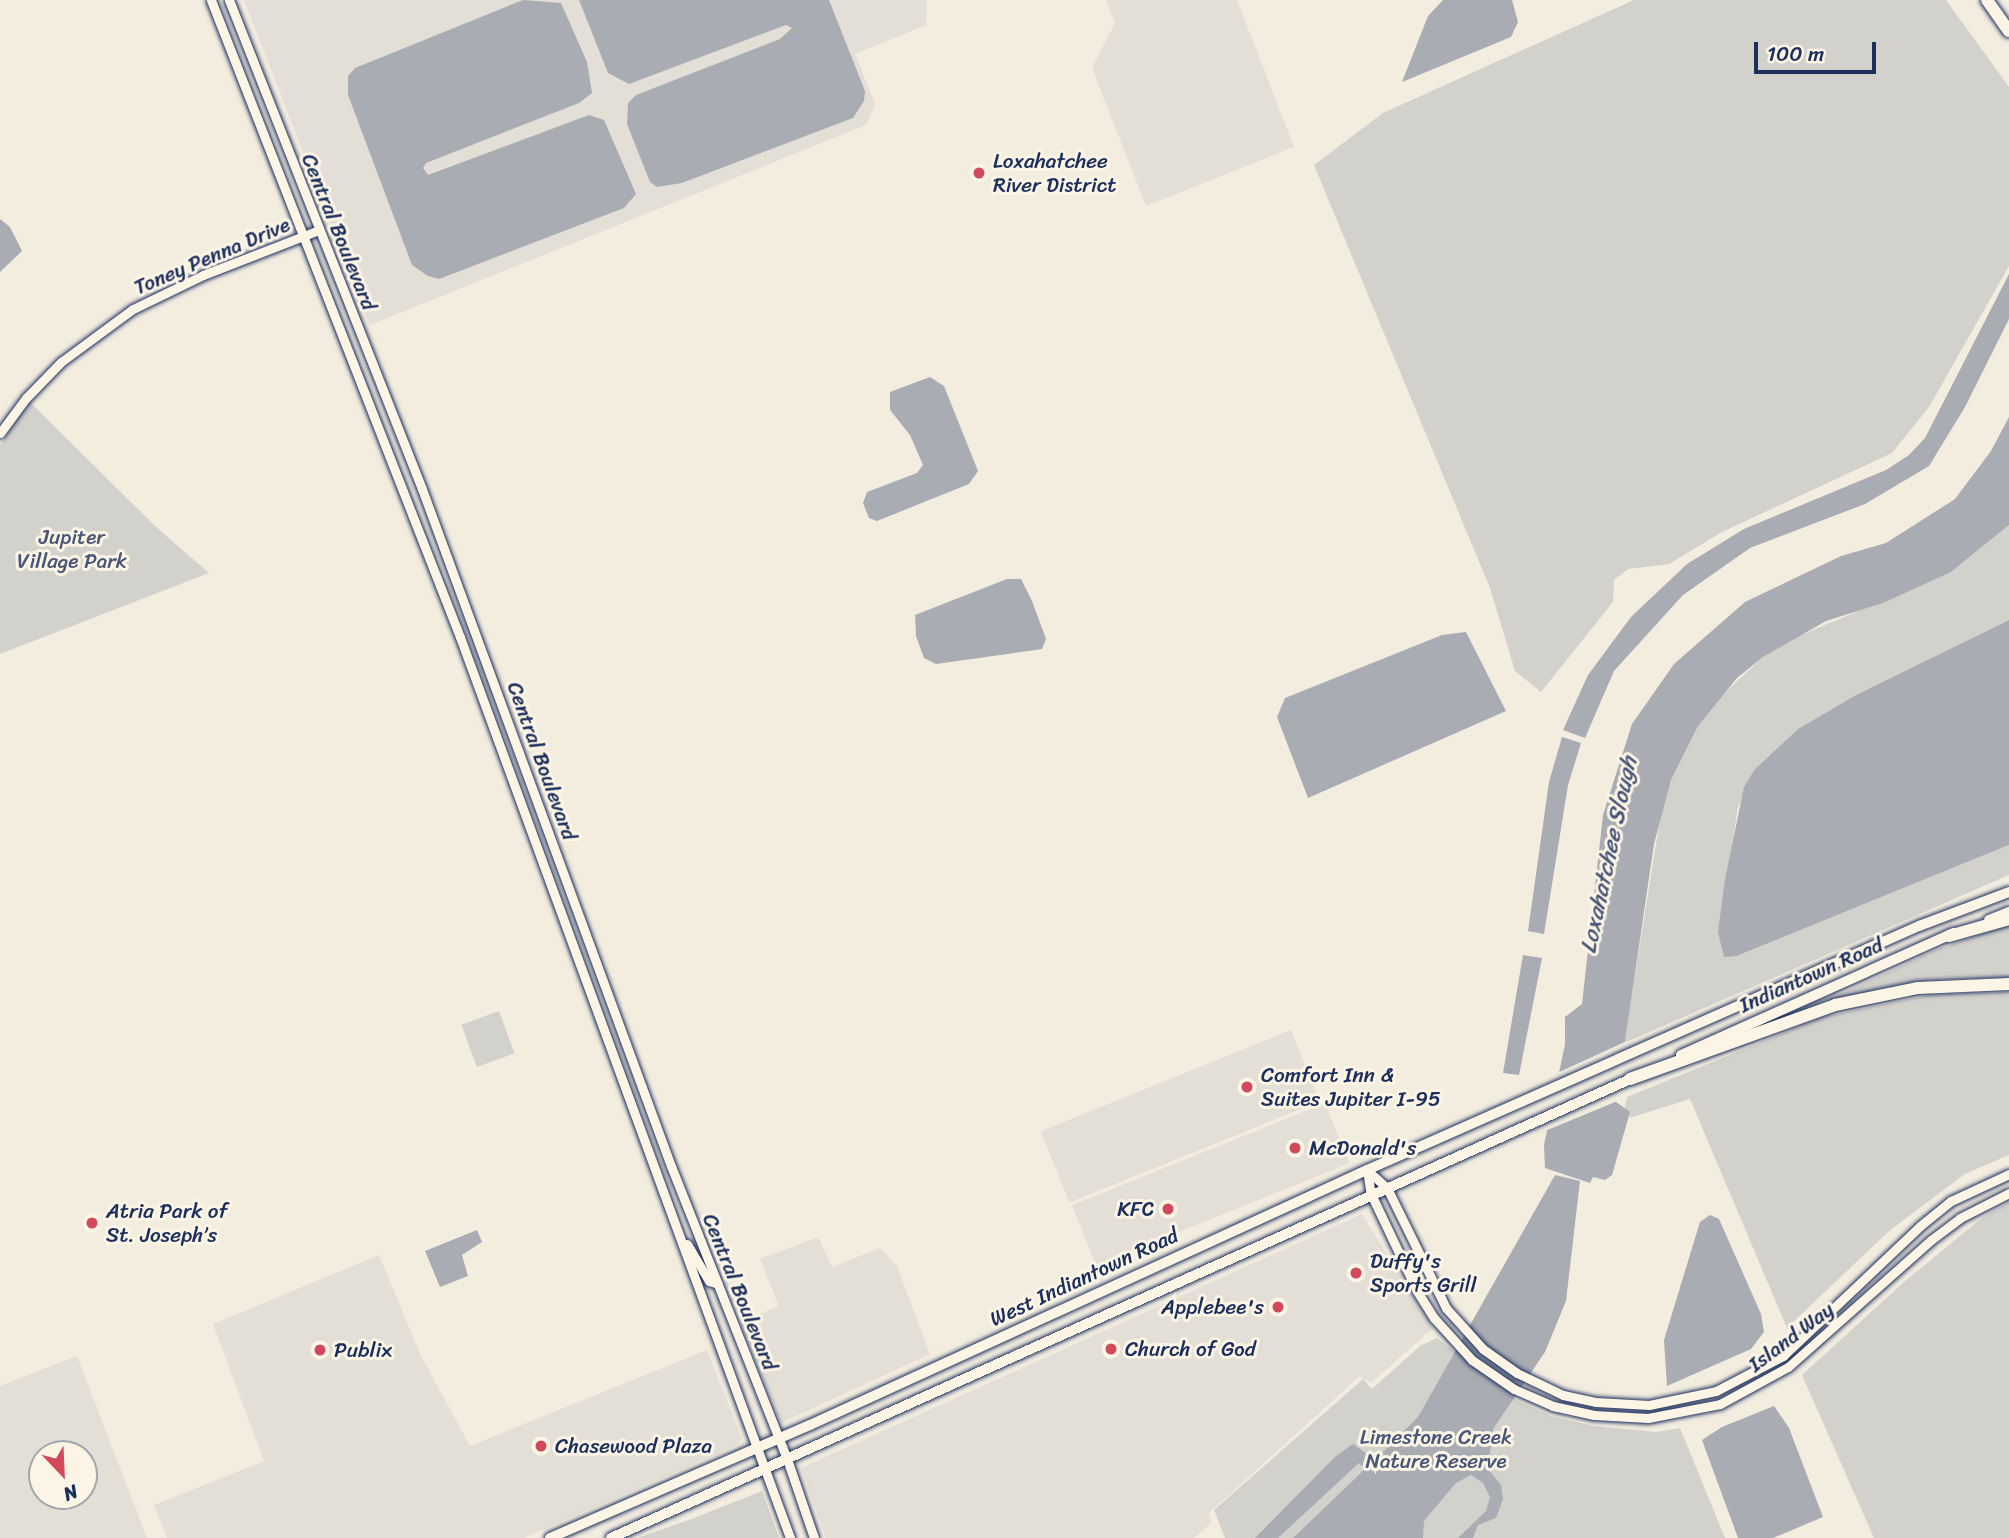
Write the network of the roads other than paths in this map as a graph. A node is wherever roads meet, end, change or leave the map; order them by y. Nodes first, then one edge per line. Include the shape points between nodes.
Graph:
1 (211, 0) edge
2 (229, 0) edge
3 (1987, 0) edge
4 (2009, 31) edge
5 (320, 230) junction
6 (304, 236) junction
7 (0, 433) edge
8 (2009, 892) edge
9 (2009, 912) edge
10 (2009, 919) edge
11 (1950, 936) junction
12 (2009, 984) edge
13 (1634, 1053) joint
14 (1630, 1079) junction
15 (662, 1142) junction
16 (647, 1150) junction
17 (1367, 1170) junction
18 (2009, 1174) edge
19 (1387, 1188) junction
20 (2009, 1193) edge
21 (1371, 1194) junction
22 (674, 1222) junction
23 (718, 1284) junction
24 (779, 1439) junction
25 (757, 1449) junction
26 (787, 1459) junction
27 (764, 1469) junction
28 (550, 1538) edge
29 (611, 1538) edge
30 (790, 1538) edge
31 (814, 1538) edge

1 - 6 street, Central Boulevard
2 - 5 street, Central Boulevard
3 - 4 highway
5 - 6 street, Toney Penna Drive
5 - 15 street, Central Boulevard via 458,583
6 - 7 street, Toney Penna Drive via 176,286 108,325 45,377
6 - 16 street, Central Boulevard via 465,650
8 - 13 main road, Indiantown Road via 1919,926
9 - 11 main road, Indiantown Road
10 - 11 highway
11 - 14 main road, Indiantown Road
12 - 14 highway via 1918,988 1835,1005
13 - 17 main road, West Indiantown Road
14 - 19 main road, West Indiantown Road
15 - 16 street
15 - 23 street, Central Boulevard
16 - 22 street, Central Boulevard
17 - 19 street
17 - 21 street, Island Way
17 - 24 main road, West Indiantown Road
18 - 19 street, Island Way via 1951,1201 1783,1356 1743,1379 1694,1398 1649,1405 1596,1402 1536,1383 1500,1362 1460,1328 1431,1283
19 - 21 main road, West Indiantown Road
20 - 21 street, Island Way via 1960,1218 1931,1240 1788,1367 1720,1404 1648,1418 1594,1415 1529,1397 1495,1378 1452,1341 1417,1291
21 - 26 main road, West Indiantown Road
22 - 23 street via 709,1281
22 - 25 street, Central Boulevard
23 - 24 street, Central Boulevard
24 - 25 main road, West Indiantown Road
24 - 26 street, Central Boulevard
25 - 27 street, Central Boulevard
25 - 28 main road, West Indiantown Road
26 - 27 main road, West Indiantown Road
26 - 31 street, Central Boulevard
27 - 29 main road, West Indiantown Road
27 - 30 street, Central Boulevard

